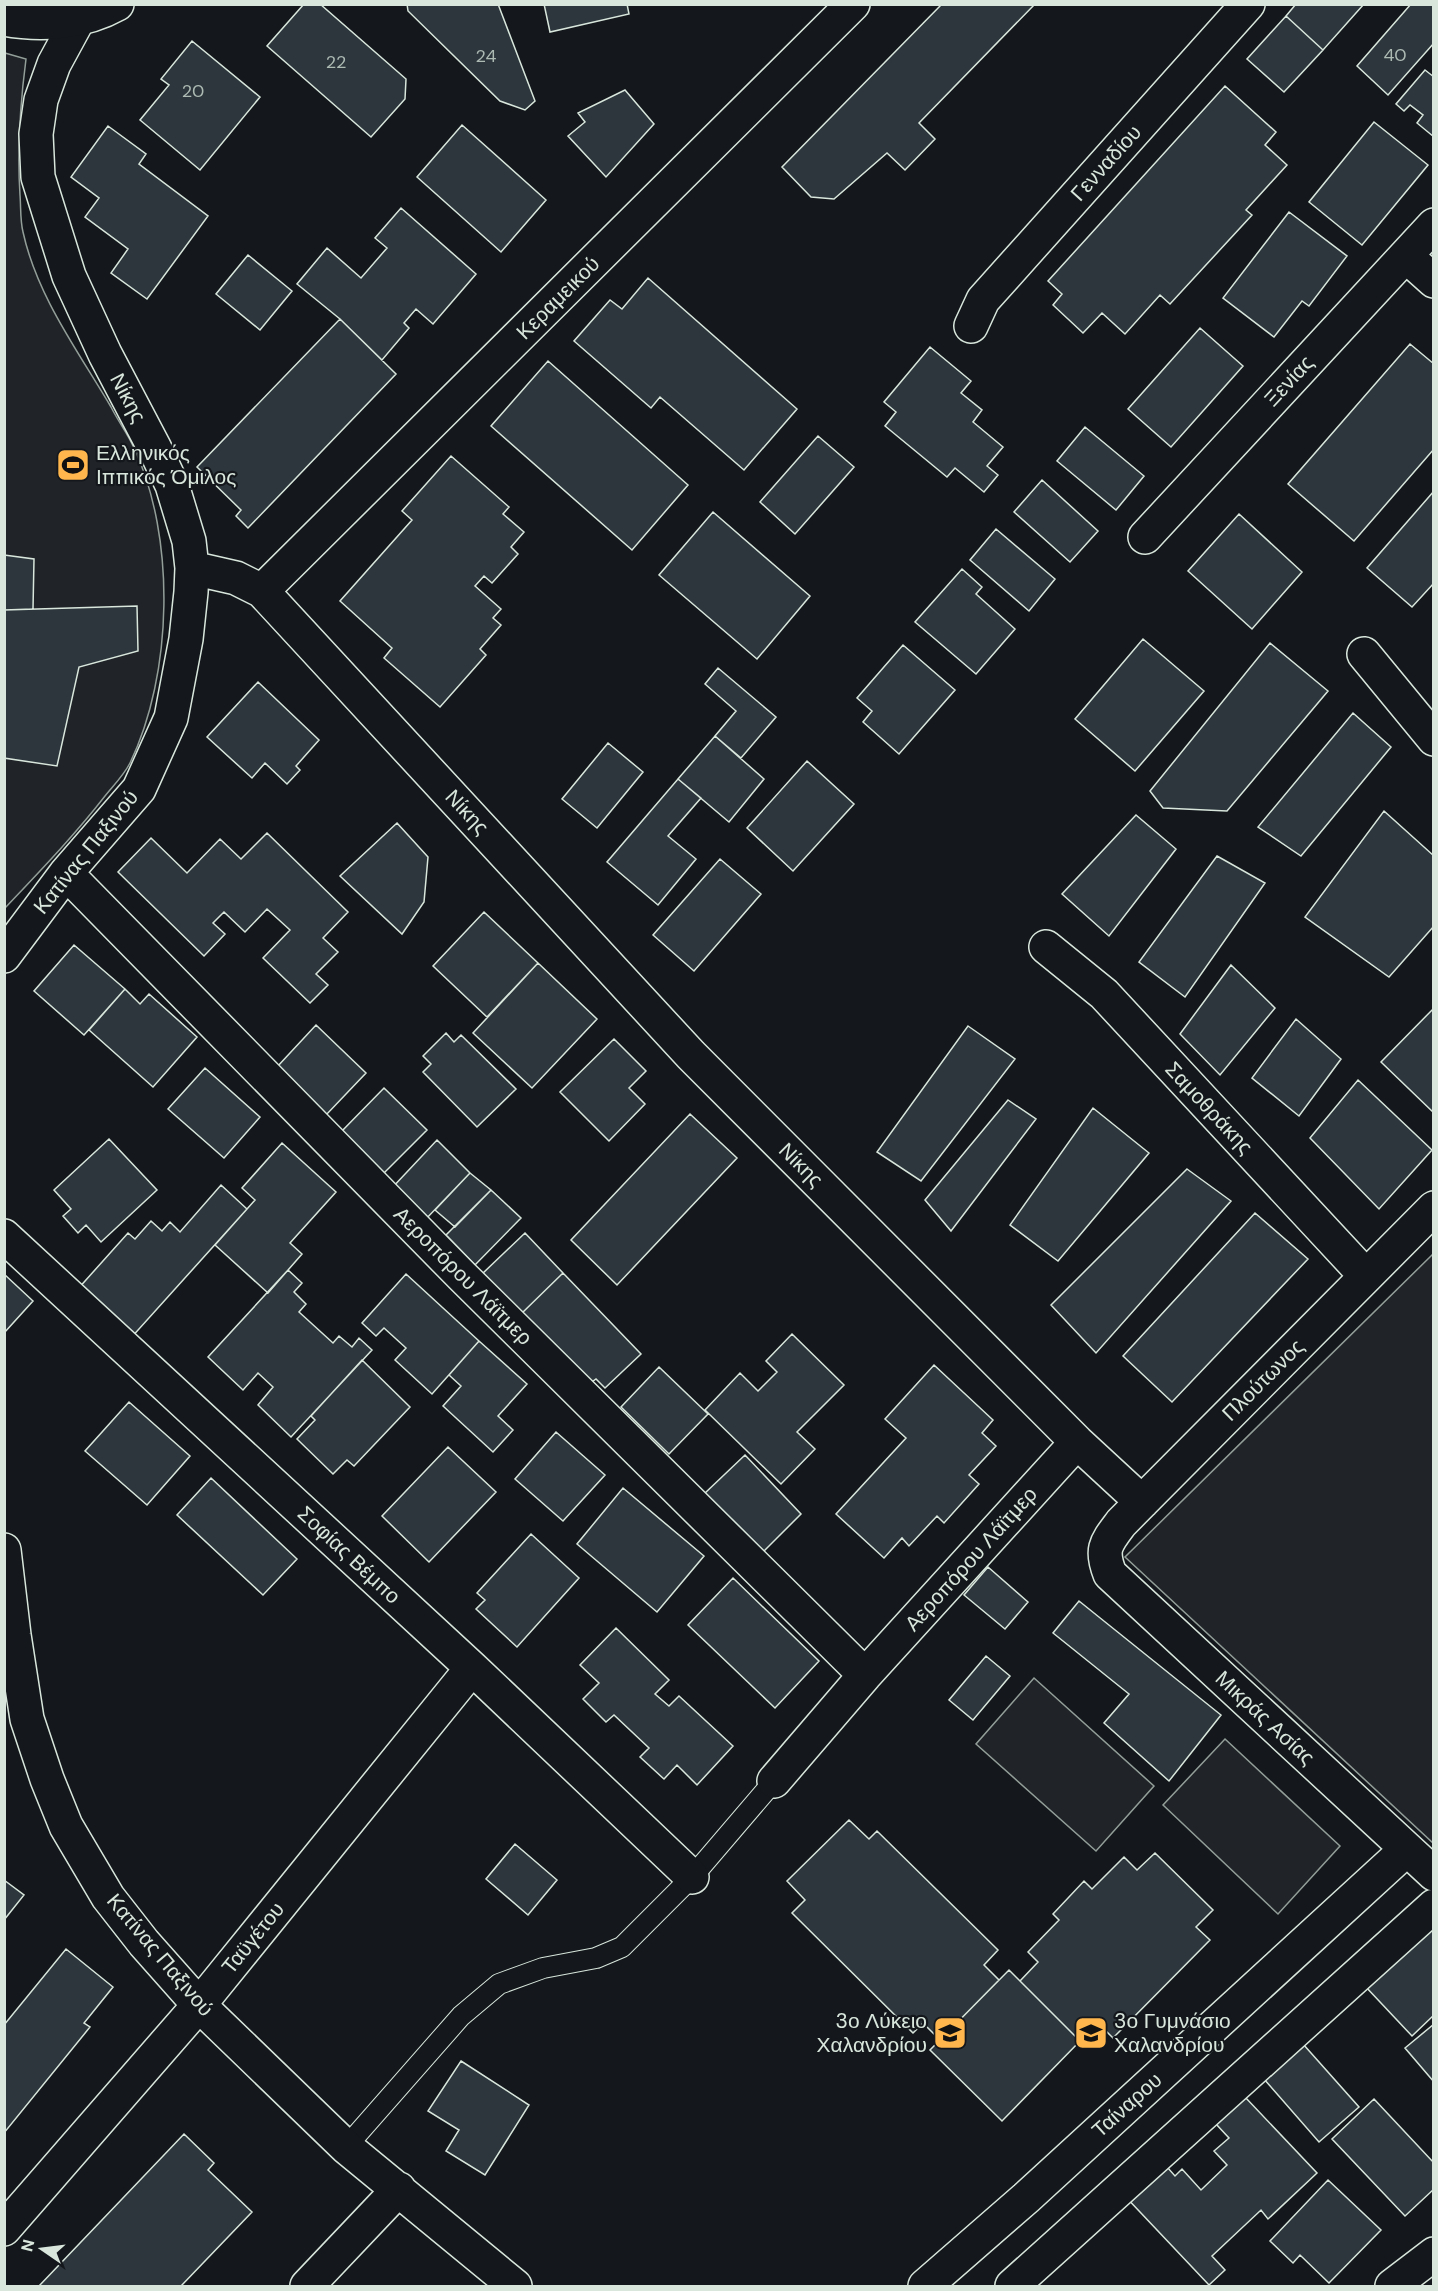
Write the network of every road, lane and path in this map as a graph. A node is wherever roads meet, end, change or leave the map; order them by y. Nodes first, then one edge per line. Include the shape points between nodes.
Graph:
1 (117, 4) edge
2 (853, 4) edge
3 (1248, 4) edge
4 (79, 18) junction
5 (4, 19) edge
6 (1434, 225) edge
7 (1406, 256) junction
8 (1434, 281) edge
9 (971, 326) dead end
10 (1145, 537) dead end
11 (192, 568) junction
12 (262, 591) junction
13 (1364, 654) dead end
14 (1434, 739) edge
15 (66, 873) junction
16 (1046, 947) dead end
17 (4, 956) edge
18 (1434, 1208) edge
19 (4, 1236) edge
20 (1366, 1276) junction
21 (1077, 1442) junction
22 (1142, 1502) junction
23 (4, 1551) edge
24 (1103, 1558) joint
25 (472, 1668) junction
26 (865, 1675) junction
27 (16, 1714) edge
28 (774, 1781) joint
29 (1407, 1849) junction
30 (1434, 1874) edge
31 (692, 1877) junction
32 (1434, 1906) edge
33 (199, 2005) junction
34 (346, 2146) junction
35 (399, 2189) junction
36 (4, 2229) edge
37 (1434, 2254) edge
38 (307, 2286) edge
39 (515, 2286) edge
40 (925, 2286) edge
41 (1012, 2286) edge
42 (1392, 2286) edge

1 - 4 street
2 - 12 street, Κεραμεικού
3 - 9 street, Γενναδίου via 983,300
4 - 5 street via 45,23
4 - 11 street, Νίκης via 54,64 41,100 36,134 38,177 69,276 172,485 189,541
6 - 7 street, Ξενίας
7 - 8 street
7 - 10 street, Ξενίας
11 - 12 street, Νίκης via 236,578
11 - 15 street, Κατίνας Παξινού via 186,639 171,718 139,789
12 - 21 street, Νίκης via 691,1055
13 - 14 street
15 - 17 street, Κατίνας Παξινού
15 - 26 street, Αεροπόρου Λάϊτμερ via 462,1276
16 - 20 street, Σαμοθράκης via 1104,994
18 - 20 street, Πλούτωνος
19 - 25 street, Σοφίας Βέμπο
20 - 22 street, Πλούτωνος
21 - 22 street, Νίκης
21 - 26 street, Αεροπόρου Λάϊτμερ
22 - 24 street, Πλούτωνος via 1107,1542
23 - 27 street, Κατίνας Παξινού via 14,1635
24 - 29 street, Μικράς Ασίας via 1110,1574
25 - 31 street, Σοφίας Βέμπο
25 - 33 street, Ταϋγέτου
26 - 28 street, Αεροπόρου Λάϊτμερ
27 - 33 street, Κατίνας Παξινού via 66,1826 108,1897
28 - 31 lane
29 - 30 street, Μικράς Ασίας
29 - 40 street, Ταίναρου
31 - 34 lane via 622,1947 596,1958 543,1968 498,1984 461,2016
32 - 41 street
33 - 34 street, Κατίνας Παξινού
33 - 36 street, Ταϋγέτου
34 - 35 street, Κατίνας Παξινού
35 - 38 street
35 - 39 street, Κατίνας Παξινού
37 - 42 street

